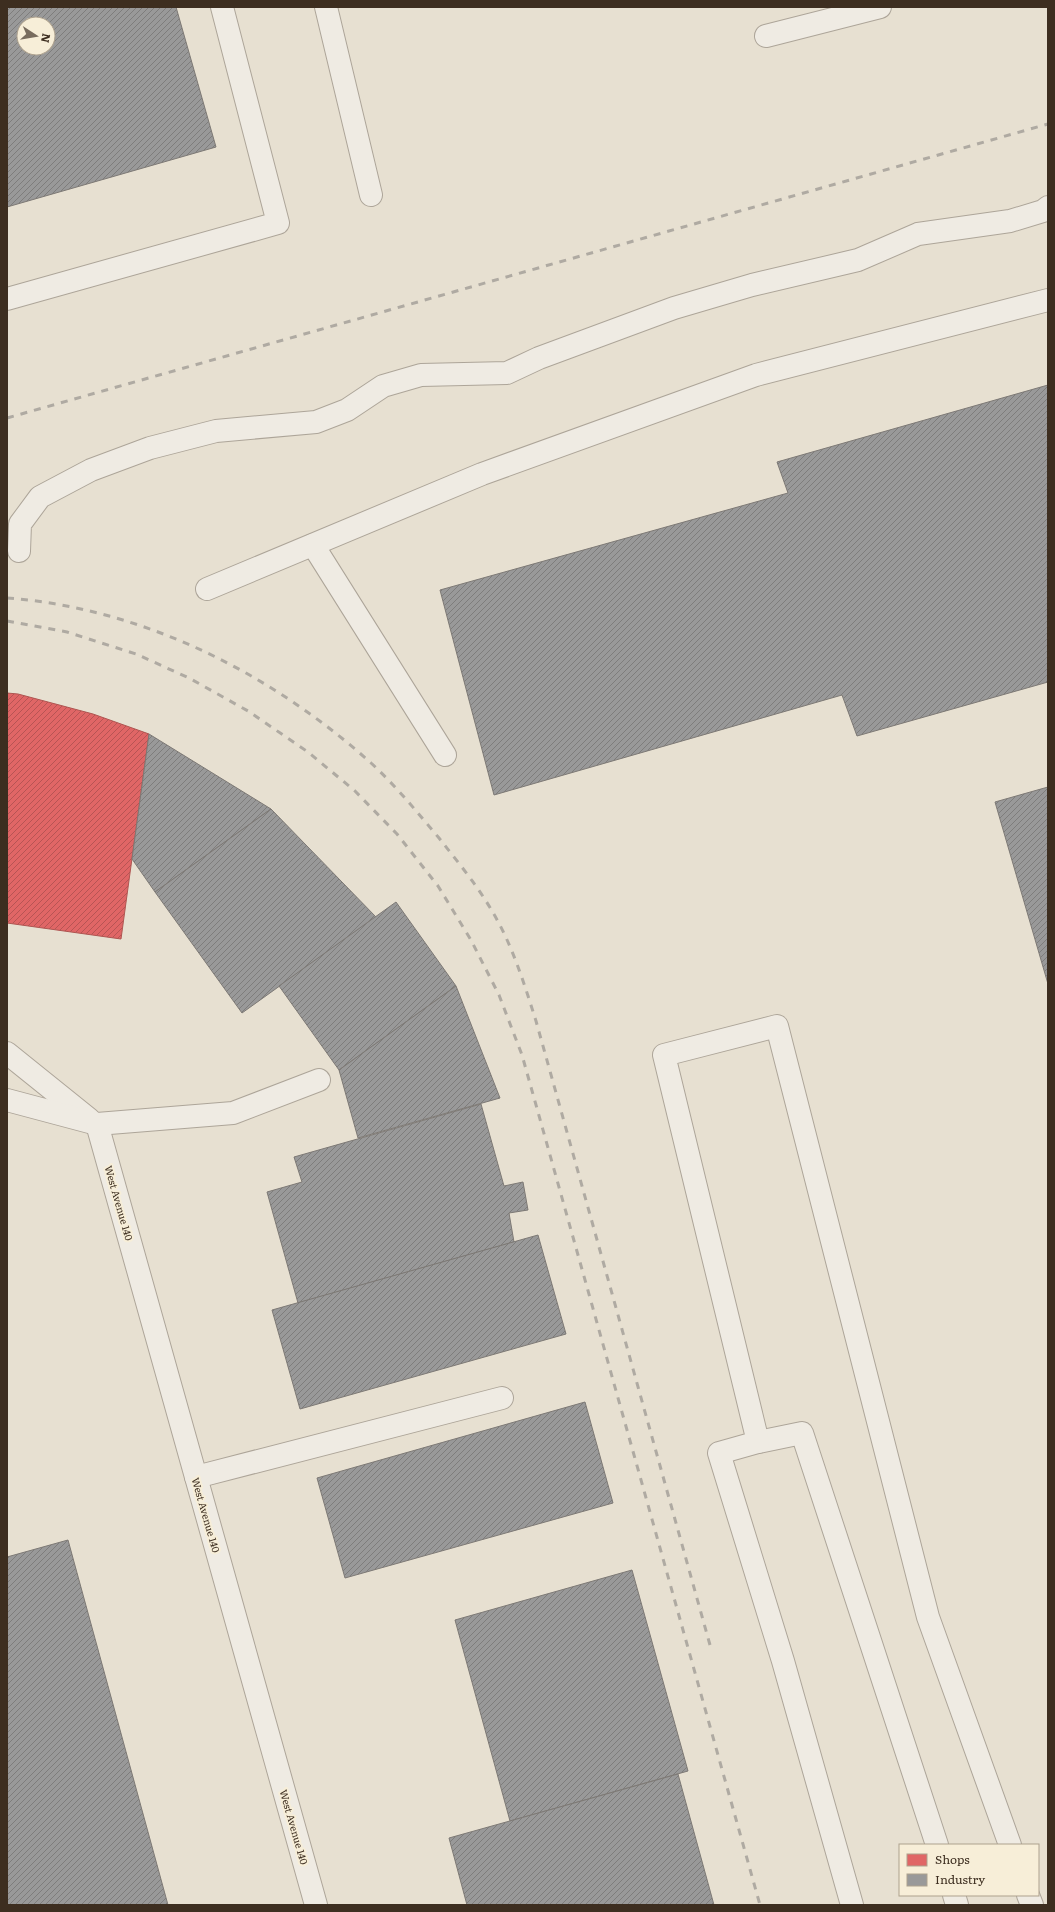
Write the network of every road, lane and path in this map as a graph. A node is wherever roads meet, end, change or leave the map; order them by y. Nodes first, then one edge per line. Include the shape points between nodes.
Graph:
1 (222, 7) edge
2 (326, 7) edge
3 (880, 7) edge
4 (854, 10) edge
5 (766, 36) dead end
6 (371, 195) dead end
7 (1048, 206) edge
8 (7, 299) edge
9 (1048, 300) edge
10 (313, 545) junction
11 (19, 551) dead end
12 (207, 589) dead end
13 (446, 755) dead end
14 (7, 1052) edge
15 (320, 1080) dead end
16 (7, 1100) edge
17 (97, 1124) junction
18 (502, 1398) dead end
19 (758, 1442) junction
20 (196, 1477) junction
21 (938, 1844) edge
22 (1010, 1844) edge
23 (316, 1905) edge
24 (852, 1905) edge

1 - 8 street via 278,223
2 - 6 street
3 - 4 street
4 - 5 street
7 - 11 street via 1043,211 1010,221 918,234 858,260 752,285 674,308 539,358 507,373 421,376 383,386 347,410 316,422 216,431 150,448 92,470 40,497 20,524
9 - 10 street via 756,375 482,474
10 - 12 street
10 - 13 street
14 - 17 street
15 - 17 street via 233,1113
16 - 17 street
17 - 20 street, West Avenue 140
18 - 20 street
19 - 21 street via 802,1433
19 - 22 street via 664,1055 777,1026 928,1617
19 - 24 street via 719,1453 783,1661
20 - 23 street, West Avenue 140

